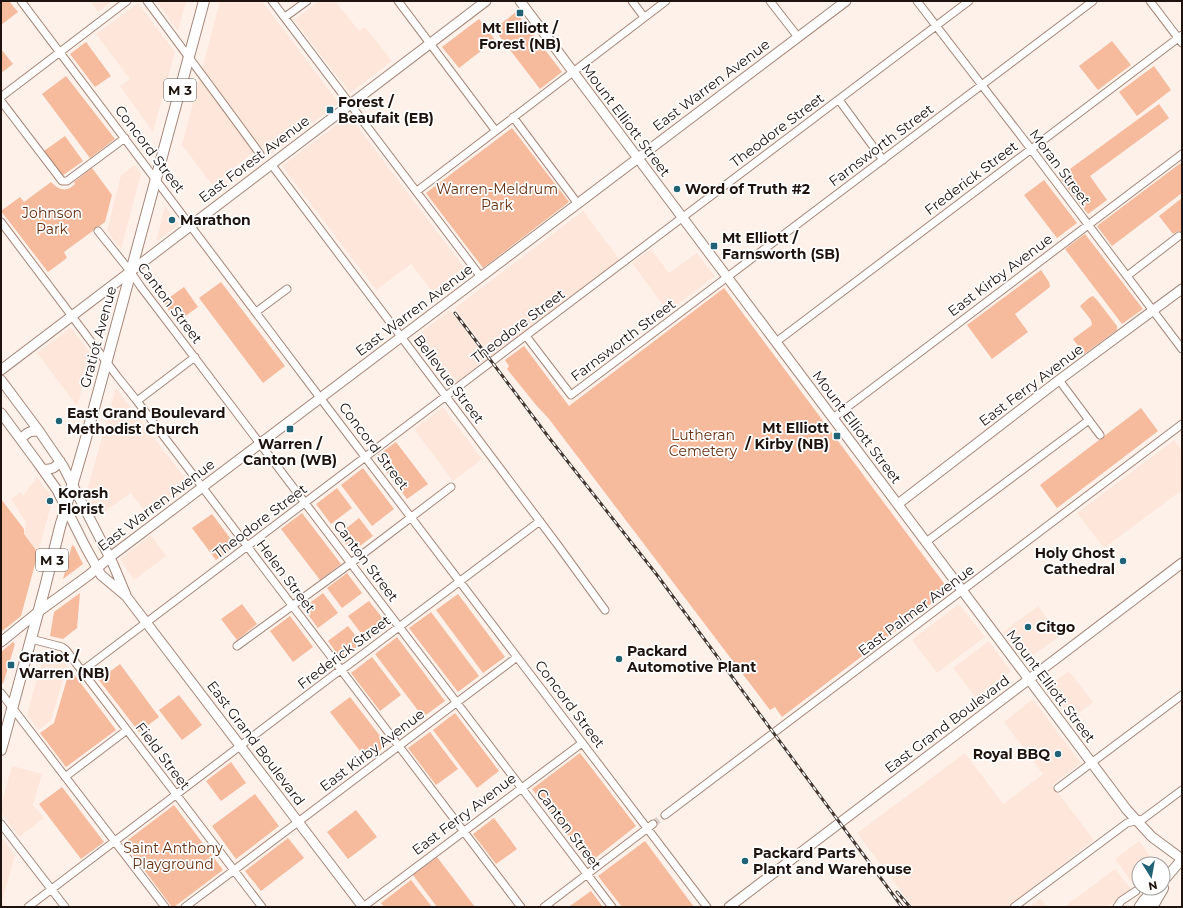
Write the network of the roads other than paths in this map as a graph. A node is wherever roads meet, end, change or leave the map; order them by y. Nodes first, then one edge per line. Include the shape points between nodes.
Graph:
1 (21, 1) edge
2 (127, 1) edge
3 (147, 1) edge
4 (204, 1) edge
5 (272, 1) edge
6 (307, 1) edge
7 (398, 1) edge
8 (486, 1) edge
9 (520, 1) edge
10 (632, 1) edge
11 (666, 1) edge
12 (770, 1) edge
13 (917, 1) edge
14 (969, 1) edge
15 (1093, 1) edge
16 (1150, 1) edge
17 (843, 2) edge
18 (644, 17) junction
19 (285, 18) junction
20 (936, 26) junction
21 (798, 37) junction
22 (1181, 39) edge
23 (430, 44) junction
24 (60, 52) junction
25 (189, 56) junction
26 (573, 72) junction
27 (981, 86) junction
28 (1, 97) edge
29 (839, 100) junction
30 (1, 101) edge
31 (350, 104) junction
32 (513, 117) junction
33 (495, 130) junction
34 (125, 138) junction
35 (1031, 149) junction
36 (260, 154) dead end
37 (1182, 154) edge
38 (638, 158) junction
39 (883, 160) junction
40 (271, 164) junction
41 (156, 179) junction
42 (416, 191) junction
43 (578, 204) junction
44 (682, 218) junction
45 (1, 222) edge
46 (191, 225) junction
47 (1088, 225) junction
48 (98, 231) dead end
49 (1179, 236) dead end
50 (130, 271) junction
51 (1126, 276) junction
52 (481, 277) junction
53 (727, 277) junction
54 (287, 289) dead end
55 (1182, 289) edge
56 (1153, 311) junction
57 (256, 312) junction
58 (72, 316) junction
59 (526, 336) junction
60 (401, 337) junction
61 (776, 342) junction
62 (1182, 349) edge
63 (195, 357) junction
64 (106, 362) junction
65 (1, 370) edge
66 (1, 380) edge
67 (1059, 380) junction
68 (446, 397) junction
69 (321, 399) junction
70 (137, 401) junction
71 (1, 413) edge
72 (833, 418) junction
73 (1089, 420) junction
74 (1182, 424) edge
75 (40, 431) junction
76 (1100, 435) dead end
77 (21, 440) junction
78 (261, 444) junction
79 (366, 457) junction
80 (60, 461) junction
81 (43, 469) junction
82 (73, 483) junction
83 (450, 487) dead end
84 (202, 488) junction
85 (306, 503) junction
86 (898, 504) junction
87 (66, 508) junction
88 (411, 517) junction
89 (540, 521) junction
90 (100, 538) junction
91 (926, 542) junction
92 (85, 546) junction
93 (247, 547) junction
94 (110, 557) junction
95 (351, 563) junction
96 (1182, 563) edge
97 (97, 568) junction
98 (460, 581) junction
99 (963, 591) junction
100 (126, 596) junction
101 (292, 606) junction
102 (605, 610) dead end
103 (38, 612) junction
104 (146, 623) junction
105 (400, 627) junction
106 (31, 639) junction
107 (1, 642) edge
108 (237, 646) dead end
109 (517, 656) junction
110 (82, 671) junction
111 (341, 671) junction
112 (1029, 679) junction
113 (1, 693) edge
114 (1182, 695) edge
115 (456, 702) junction
116 (12, 708) junction
117 (128, 730) junction
118 (582, 742) junction
119 (240, 746) junction
120 (399, 746) junction
121 (1, 750) edge
122 (1092, 763) junction
123 (65, 777) junction
124 (522, 788) junction
125 (1058, 788) dead end
126 (1182, 790) edge
127 (176, 794) junction
128 (665, 815) tunnel mouth
129 (1136, 820) junction
130 (298, 821) junction
131 (1, 824) edge
132 (650, 826) junction
133 (464, 832) junction
134 (115, 841) junction
135 (1182, 859) edge
136 (234, 870) junction
137 (587, 874) junction
138 (1171, 874) edge
139 (52, 889) junction
140 (1131, 894) edge
141 (1148, 896) edge
142 (1157, 896) edge
143 (28, 907) edge
144 (65, 907) edge
145 (165, 907) edge
146 (185, 907) edge
147 (262, 907) edge
148 (363, 907) edge
149 (521, 907) edge
150 (544, 907) edge
151 (612, 907) edge
152 (707, 907) edge
153 (729, 907) edge
154 (1014, 907) edge
155 (1117, 907) edge
156 (1139, 907) edge
157 (1151, 907) edge

1 - 24 street, Concord Street
2 - 24 street
3 - 25 street
4 - 25 main road, Gratiot Avenue / M 3
5 - 19 street
6 - 19 street
7 - 23 street
8 - 23 main road, East Forest Avenue
9 - 26 main road, Mount Elliott Street
10 - 18 street
11 - 18 street
12 - 21 street
13 - 20 street, Moran Street
14 - 20 street, Theodore Street
15 - 27 street, Farnsworth Street
16 - 22 street
17 - 21 main road, East Warren Avenue
18 - 26 street
19 - 31 street
20 - 27 street, Moran Street
20 - 29 street, Theodore Street
21 - 38 main road, East Warren Avenue
22 - 35 street, Frederick Street
23 - 31 main road, East Forest Avenue
23 - 33 street
24 - 28 street
24 - 34 street, Concord Street
25 - 36 street
25 - 41 main road, Gratiot Avenue / M 3
26 - 32 street
26 - 38 main road, Mount Elliott Street
27 - 35 street, Moran Street
27 - 39 street, Farnsworth Street
29 - 39 street
29 - 44 street, Theodore Street
30 - 34 street via 62,181 67,181
31 - 40 main road, East Forest Avenue
31 - 42 street
32 - 33 street
32 - 43 street
33 - 42 street
34 - 41 street, Concord Street
35 - 47 street, Moran Street
35 - 61 street, Frederick Street
37 - 47 street, East Kirby Avenue
38 - 43 main road, East Warren Avenue
38 - 44 main road, Mount Elliott Street
39 - 53 street, Farnsworth Street
40 - 46 main road, East Forest Avenue
40 - 60 street, Bellevue Street
41 - 46 street, Concord Street
41 - 50 main road, Gratiot Avenue / M 3
42 - 52 street
43 - 52 main road, East Warren Avenue
44 - 53 main road, Mount Elliott Street
44 - 59 street, Theodore Street
45 - 58 street, Helen Street
46 - 50 main road, East Forest Avenue
46 - 57 street, Concord Street
47 - 51 street, Moran Street
47 - 72 street, East Kirby Avenue
48 - 50 street, Canton Street
49 - 51 street
50 - 58 main road, East Forest Avenue
50 - 63 street, Canton Street
50 - 64 main road, Gratiot Avenue / M 3
51 - 56 street, Moran Street
52 - 60 main road, East Warren Avenue
53 - 59 street, Farnsworth Street via 571,395
53 - 61 main road, Mount Elliott Street
54 - 57 street
55 - 56 main road, East Ferry Avenue
56 - 62 street, Moran Street
56 - 67 main road, East Ferry Avenue
57 - 69 street, Concord Street
58 - 64 street, Helen Street
58 - 65 main road, East Forest Avenue
59 - 68 street, Theodore Street
60 - 68 street, Bellevue Street
60 - 69 main road, East Warren Avenue
61 - 72 main road, Mount Elliott Street
63 - 70 street
63 - 78 street, Canton Street
64 - 70 street, Helen Street
64 - 82 main road, Gratiot Avenue / M 3
66 - 75 main road, East Grand Boulevard
67 - 73 street
67 - 86 main road, East Ferry Avenue
68 - 79 street, Theodore Street
68 - 89 street, Bellevue Street
69 - 78 main road, East Warren Avenue
69 - 79 street, Concord Street
70 - 84 street, Helen Street
71 - 77 main road, East Grand Boulevard
72 - 86 main road, Mount Elliott Street
73 - 76 street
73 - 91 street
74 - 99 street, East Palmer Avenue
75 - 77 main road via 30,431
75 - 80 main road, East Grand Boulevard
77 - 81 main road, East Grand Boulevard
78 - 84 main road, East Warren Avenue
78 - 85 street, Canton Street
79 - 85 street, Theodore Street
79 - 88 street, Concord Street
80 - 81 main road via 53,469
80 - 82 main road, East Grand Boulevard
81 - 87 main road, East Grand Boulevard
82 - 87 main road, Gratiot Avenue / M 3
82 - 90 main road, East Grand Boulevard
83 - 88 street
84 - 93 street, Helen Street
84 - 94 main road, East Warren Avenue
85 - 93 street, Theodore Street
85 - 95 street, Canton Street
86 - 91 main road, Mount Elliott Street
87 - 92 main road, East Grand Boulevard
87 - 103 main road, Gratiot Avenue / M 3
88 - 95 street
88 - 98 street, Concord Street
89 - 98 street, Frederick Street
89 - 102 street, Bellevue Street
90 - 92 main road via 94,548
90 - 94 main road, East Grand Boulevard
91 - 99 main road, Mount Elliott Street
92 - 97 main road, East Grand Boulevard
93 - 101 street, Helen Street
93 - 104 street, Theodore Street
94 - 97 main road, East Warren Avenue
94 - 100 main road, East Grand Boulevard
95 - 101 street
95 - 105 street, Canton Street
96 - 112 main road, East Grand Boulevard
97 - 100 main road, East Grand Boulevard via 101,575
97 - 103 main road, East Warren Avenue
98 - 105 street, Frederick Street
98 - 109 street, Concord Street
99 - 112 main road, Mount Elliott Street
99 - 128 street, East Palmer Avenue
100 - 104 main road, East Grand Boulevard
101 - 108 street
101 - 111 street, Helen Street
103 - 106 main road, Gratiot Avenue / M 3
103 - 107 main road, East Warren Avenue
104 - 110 street, Theodore Street
104 - 119 main road, East Grand Boulevard
105 - 111 street, Frederick Street
105 - 115 street, Canton Street
106 - 110 street, Field Street via 62,647
106 - 116 main road, Gratiot Avenue / M 3
109 - 115 street, East Kirby Avenue
109 - 118 street, Concord Street
110 - 117 street, Field Street
111 - 119 street, Frederick Street
111 - 120 street, Helen Street
112 - 122 main road, Mount Elliott Street
112 - 153 main road, East Grand Boulevard
113 - 116 street
114 - 122 street
115 - 120 street, East Kirby Avenue
115 - 124 street, Canton Street
116 - 121 main road, Gratiot Avenue / M 3
116 - 123 street
117 - 123 street
117 - 127 street, Field Street
118 - 124 street, East Ferry Avenue
118 - 132 street, Concord Street
119 - 127 street, Frederick Street
119 - 130 main road, East Grand Boulevard
120 - 130 street, East Kirby Avenue
120 - 133 street, Helen Street
122 - 125 street
122 - 129 main road, Mount Elliott Street
123 - 134 street
124 - 133 street, East Ferry Avenue
124 - 137 street, Canton Street
126 - 129 street via 1143,819
127 - 134 street, Frederick Street
127 - 136 street, Field Street
129 - 135 main road, Mount Elliott Street via 1153,838
129 - 154 street via 1127,823
130 - 136 street, East Kirby Avenue
130 - 148 main road, East Grand Boulevard
131 - 139 street
132 - 137 street
132 - 152 street, Concord Street
133 - 148 street, East Ferry Avenue
133 - 149 street, Helen Street
134 - 139 street
134 - 145 street
135 - 138 main road
136 - 146 street, East Kirby Avenue
136 - 147 street, Field Street
137 - 150 street
137 - 151 street, Canton Street
139 - 143 street
139 - 144 street
140 - 155 street
141 - 156 main road
142 - 157 highway

